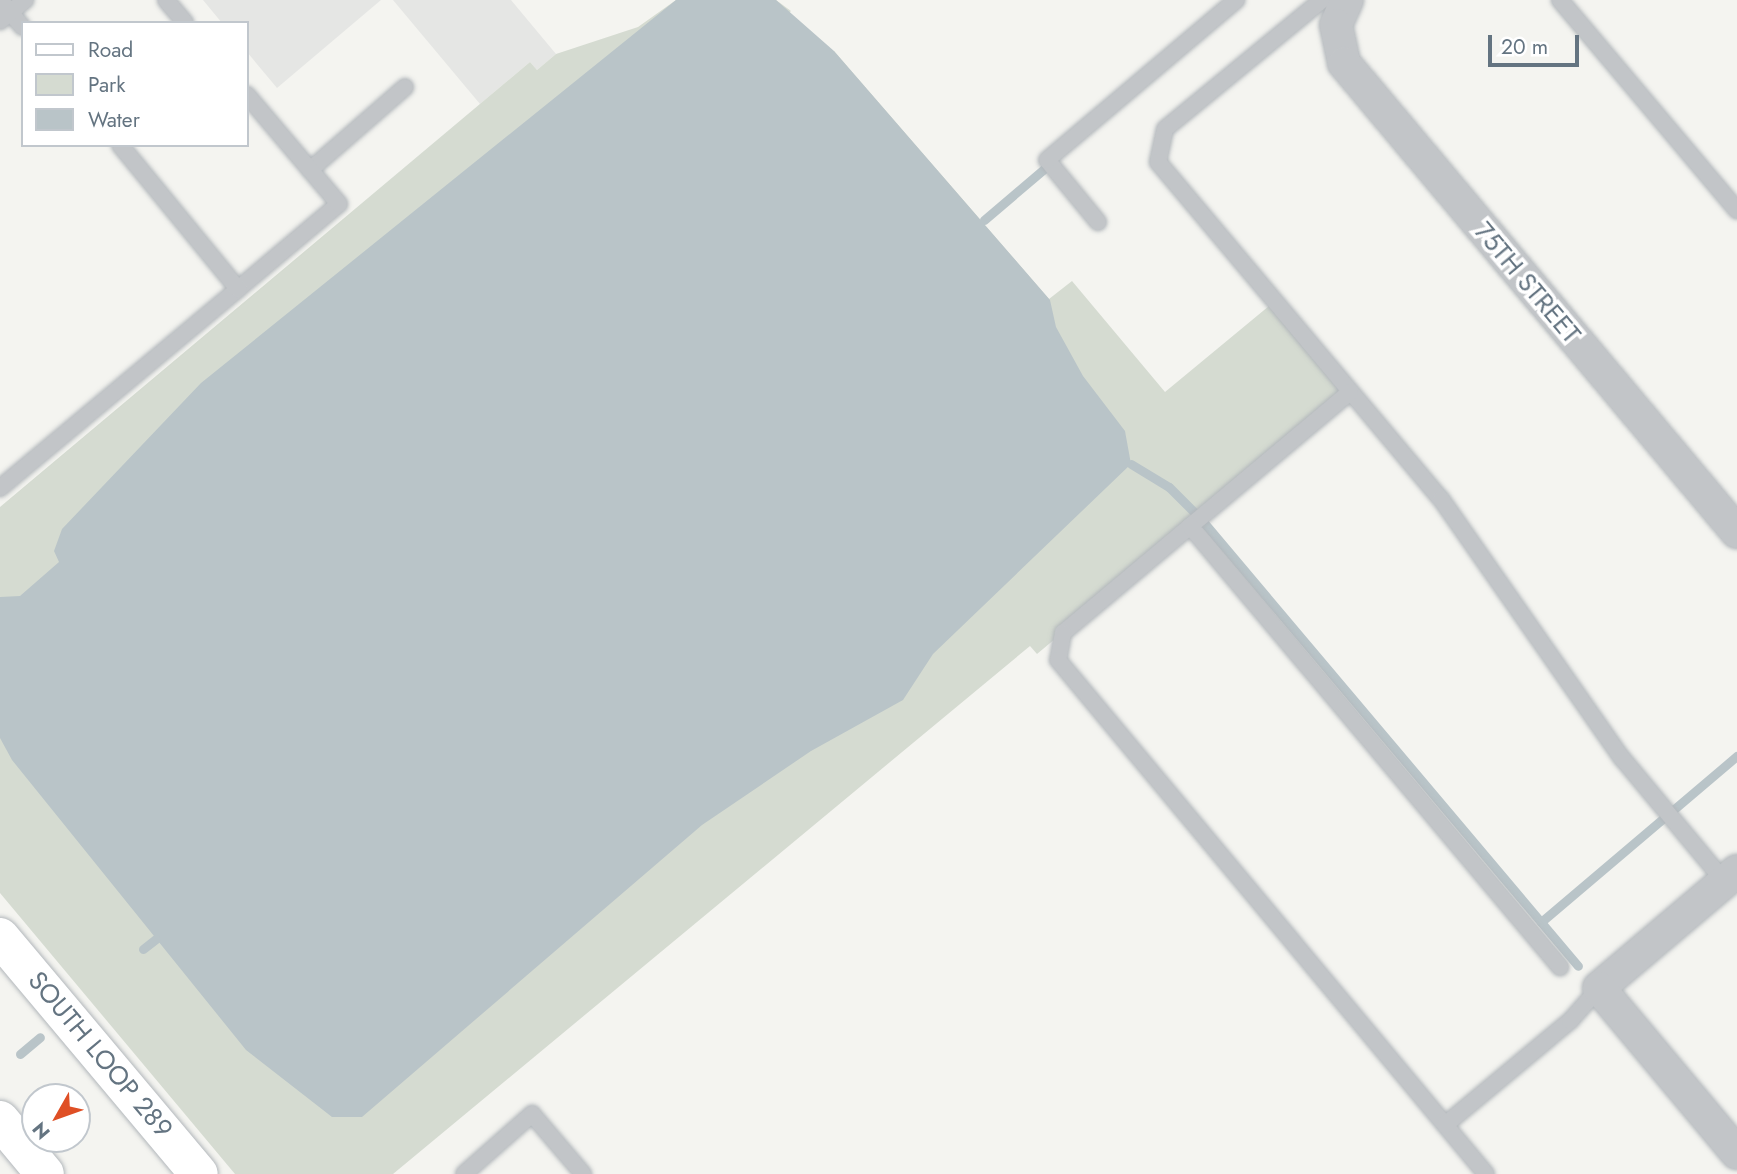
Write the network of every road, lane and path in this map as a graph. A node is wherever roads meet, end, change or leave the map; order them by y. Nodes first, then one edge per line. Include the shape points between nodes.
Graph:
1 (25, 0) edge
2 (166, 0) edge
3 (1236, 0) edge
4 (1560, 0) edge
5 (1335, 5) edge
6 (4, 11) edge
7 (183, 21) edge
8 (21, 25) edge
9 (405, 87) dead end
10 (248, 96) edge
11 (122, 147) edge
12 (310, 170) junction
13 (1737, 210) edge
14 (1098, 222) dead end
15 (239, 289) junction
16 (1350, 392) junction
17 (0, 488) edge
18 (1190, 526) junction
19 (1737, 531) edge
20 (1731, 876) edge
21 (0, 937) edge
22 (1560, 967) dead end
23 (1599, 988) junction
24 (0, 1120) edge
25 (1445, 1125) junction
26 (1737, 1153) edge
27 (43, 1171) edge
28 (199, 1174) edge
29 (464, 1174) edge
30 (583, 1174) edge
31 (1486, 1174) edge

1 - 6 lane
2 - 7 lane
3 - 14 lane via 1047,160
4 - 13 lane
5 - 16 lane via 1165,129 1158,162
5 - 19 street, 75TH STREET via 1344,63 1363,89
6 - 8 lane
9 - 12 lane
10 - 12 lane
11 - 15 lane
12 - 15 lane via 339,204
15 - 17 lane
16 - 18 lane
16 - 20 lane via 1441,499 1622,758
18 - 22 lane
18 - 25 lane via 1063,633 1058,660
20 - 23 street
21 - 28 main road, SOUTH LOOP 289
23 - 25 lane via 1570,1021
23 - 26 street
24 - 27 main road
25 - 31 lane
29 - 30 lane via 532,1114

